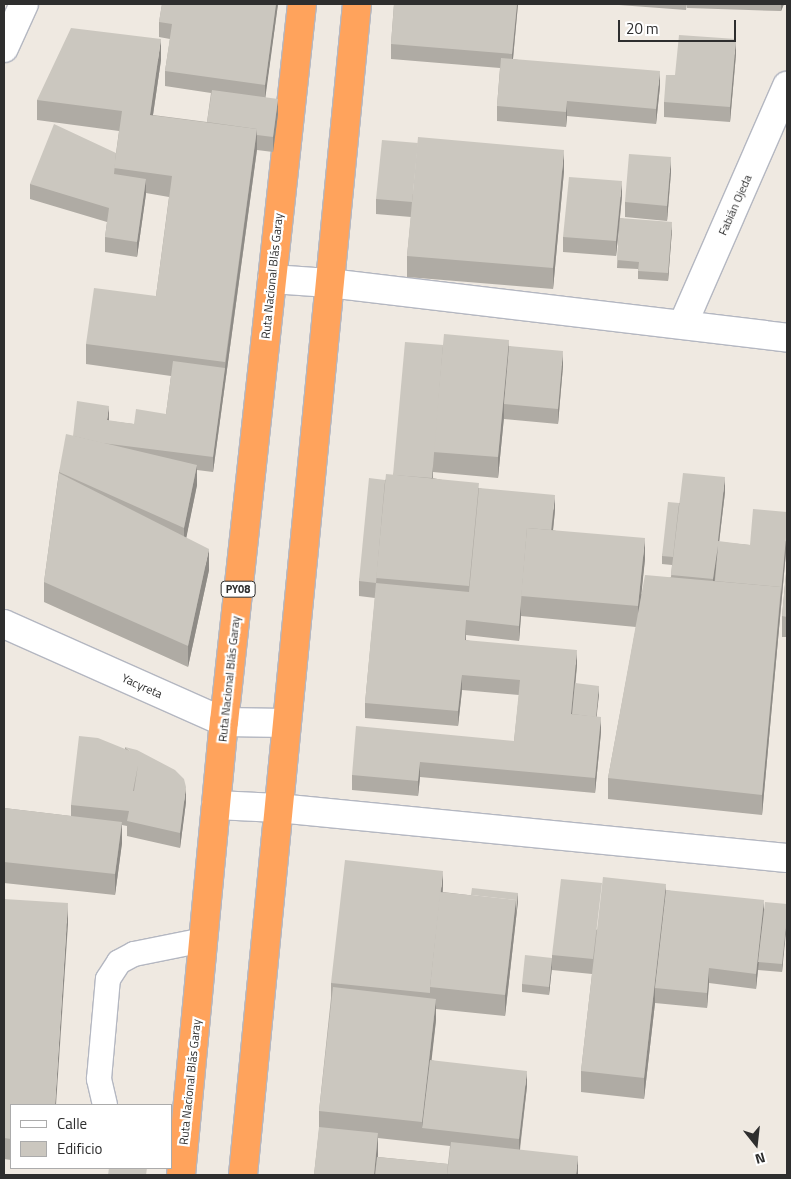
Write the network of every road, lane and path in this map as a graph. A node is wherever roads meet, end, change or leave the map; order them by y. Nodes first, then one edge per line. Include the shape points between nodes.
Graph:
1 (24, 4) edge
2 (302, 4) edge
3 (357, 4) edge
4 (4, 48) edge
5 (787, 86) edge
6 (272, 279) junction
7 (329, 283) junction
8 (683, 324) junction
9 (787, 338) edge
10 (4, 624) edge
11 (224, 722) junction
12 (286, 723) junction
13 (216, 805) junction
14 (278, 808) junction
15 (787, 858) edge
16 (204, 940) junction
17 (106, 1104) edge
18 (178, 1140) edge
19 (181, 1175) edge
20 (243, 1175) edge

1 - 4 street
2 - 6 highway, Ruta Nacional Blás Garay / PY08
3 - 7 highway
5 - 8 street, Fabián Ojeda
6 - 7 street
6 - 11 highway, Ruta Nacional Blás Garay / PY08
7 - 8 street
7 - 12 highway
8 - 9 street
10 - 11 street, Yacyreta
11 - 12 street, Yacyreta
11 - 13 highway, Ruta Nacional Blás Garay / PY08
12 - 14 highway
13 - 14 street
13 - 16 highway, Ruta Nacional Blás Garay / PY08
14 - 15 street
14 - 20 highway
16 - 17 lane via 134,954 119,962 108,978 99,1079
16 - 18 highway, Ruta Nacional Blás Garay / PY08
18 - 19 highway, Ruta Nacional Blás Garay / PY08

